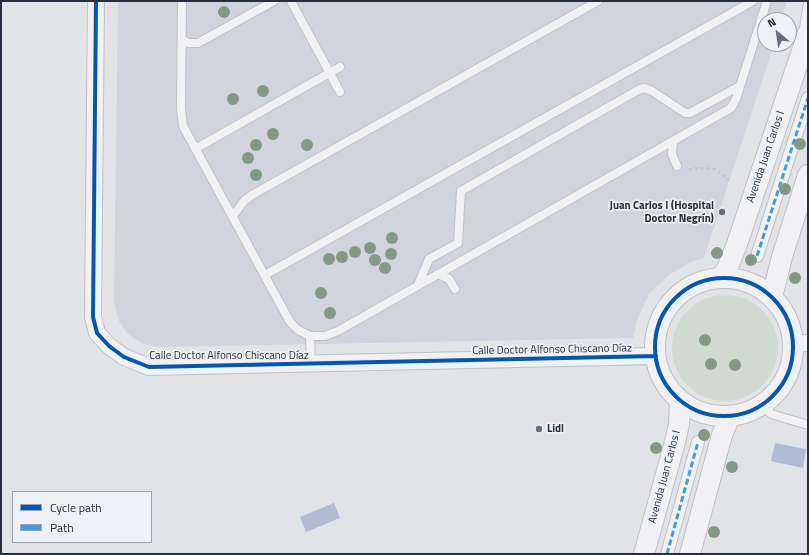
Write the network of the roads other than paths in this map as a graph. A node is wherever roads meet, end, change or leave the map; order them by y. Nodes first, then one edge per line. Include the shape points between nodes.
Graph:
1 (96, 1) edge
2 (182, 1) edge
3 (274, 1) edge
4 (291, 1) edge
5 (598, 1) edge
6 (753, 1) edge
7 (767, 1) edge
8 (808, 3) edge
9 (808, 33) edge
10 (182, 39) junction
11 (798, 63) junction
12 (340, 66) dead end
13 (740, 86) junction
14 (340, 92) dead end
15 (808, 98) edge
16 (673, 142) junction
17 (195, 149) junction
18 (677, 166) dead end
19 (808, 175) edge
20 (233, 216) junction
21 (757, 256) dead end
22 (438, 274) junction
23 (265, 275) junction
24 (720, 278) junction
25 (418, 285) junction
26 (455, 289) dead end
27 (772, 297) junction
28 (310, 336) junction
29 (801, 343) edge
30 (656, 356) junction
31 (311, 364) junction
32 (680, 400) junction
33 (763, 404) junction
34 (730, 416) junction
35 (808, 425) edge
36 (698, 442) dead end
37 (644, 554) edge
38 (667, 554) edge
39 (690, 554) edge

1 - 31 street, Calle Doctor Alfonso Chiscano Díaz via 93,317 97,333 124,357 150,367
2 - 10 lane
3 - 10 lane via 198,43 188,43
4 - 14 lane
5 - 20 lane via 252,195 244,200
6 - 23 lane
7 - 13 lane
8 - 11 lane
9 - 11 street, Avenida Juan Carlos I
10 - 17 lane via 181,118
11 - 24 street, Avenida Juan Carlos I via 737,244 727,269
12 - 17 lane
13 - 16 lane via 731,108
13 - 25 lane via 690,113 685,113 652,91 640,89 461,191 458,243 429,259
15 - 21 street
16 - 18 lane via 672,154
16 - 22 lane
17 - 20 lane
19 - 27 street
20 - 23 lane
22 - 25 lane
22 - 26 lane via 449,279
23 - 28 lane via 290,322
24 - 27 street via 748,282
24 - 30 street via 696,285 671,304 657,331
25 - 28 lane via 338,331 325,336
27 - 29 street
28 - 31 lane
29 - 33 street via 781,386
30 - 31 street, Calle Doctor Alfonso Chiscano Díaz
30 - 32 street via 660,373 668,388
32 - 34 street via 703,413
32 - 37 street, Avenida Juan Carlos I via 679,424
33 - 34 street via 745,413
33 - 35 lane via 771,414
34 - 39 street via 722,435
36 - 38 street, Avenida Juan Carlos I

